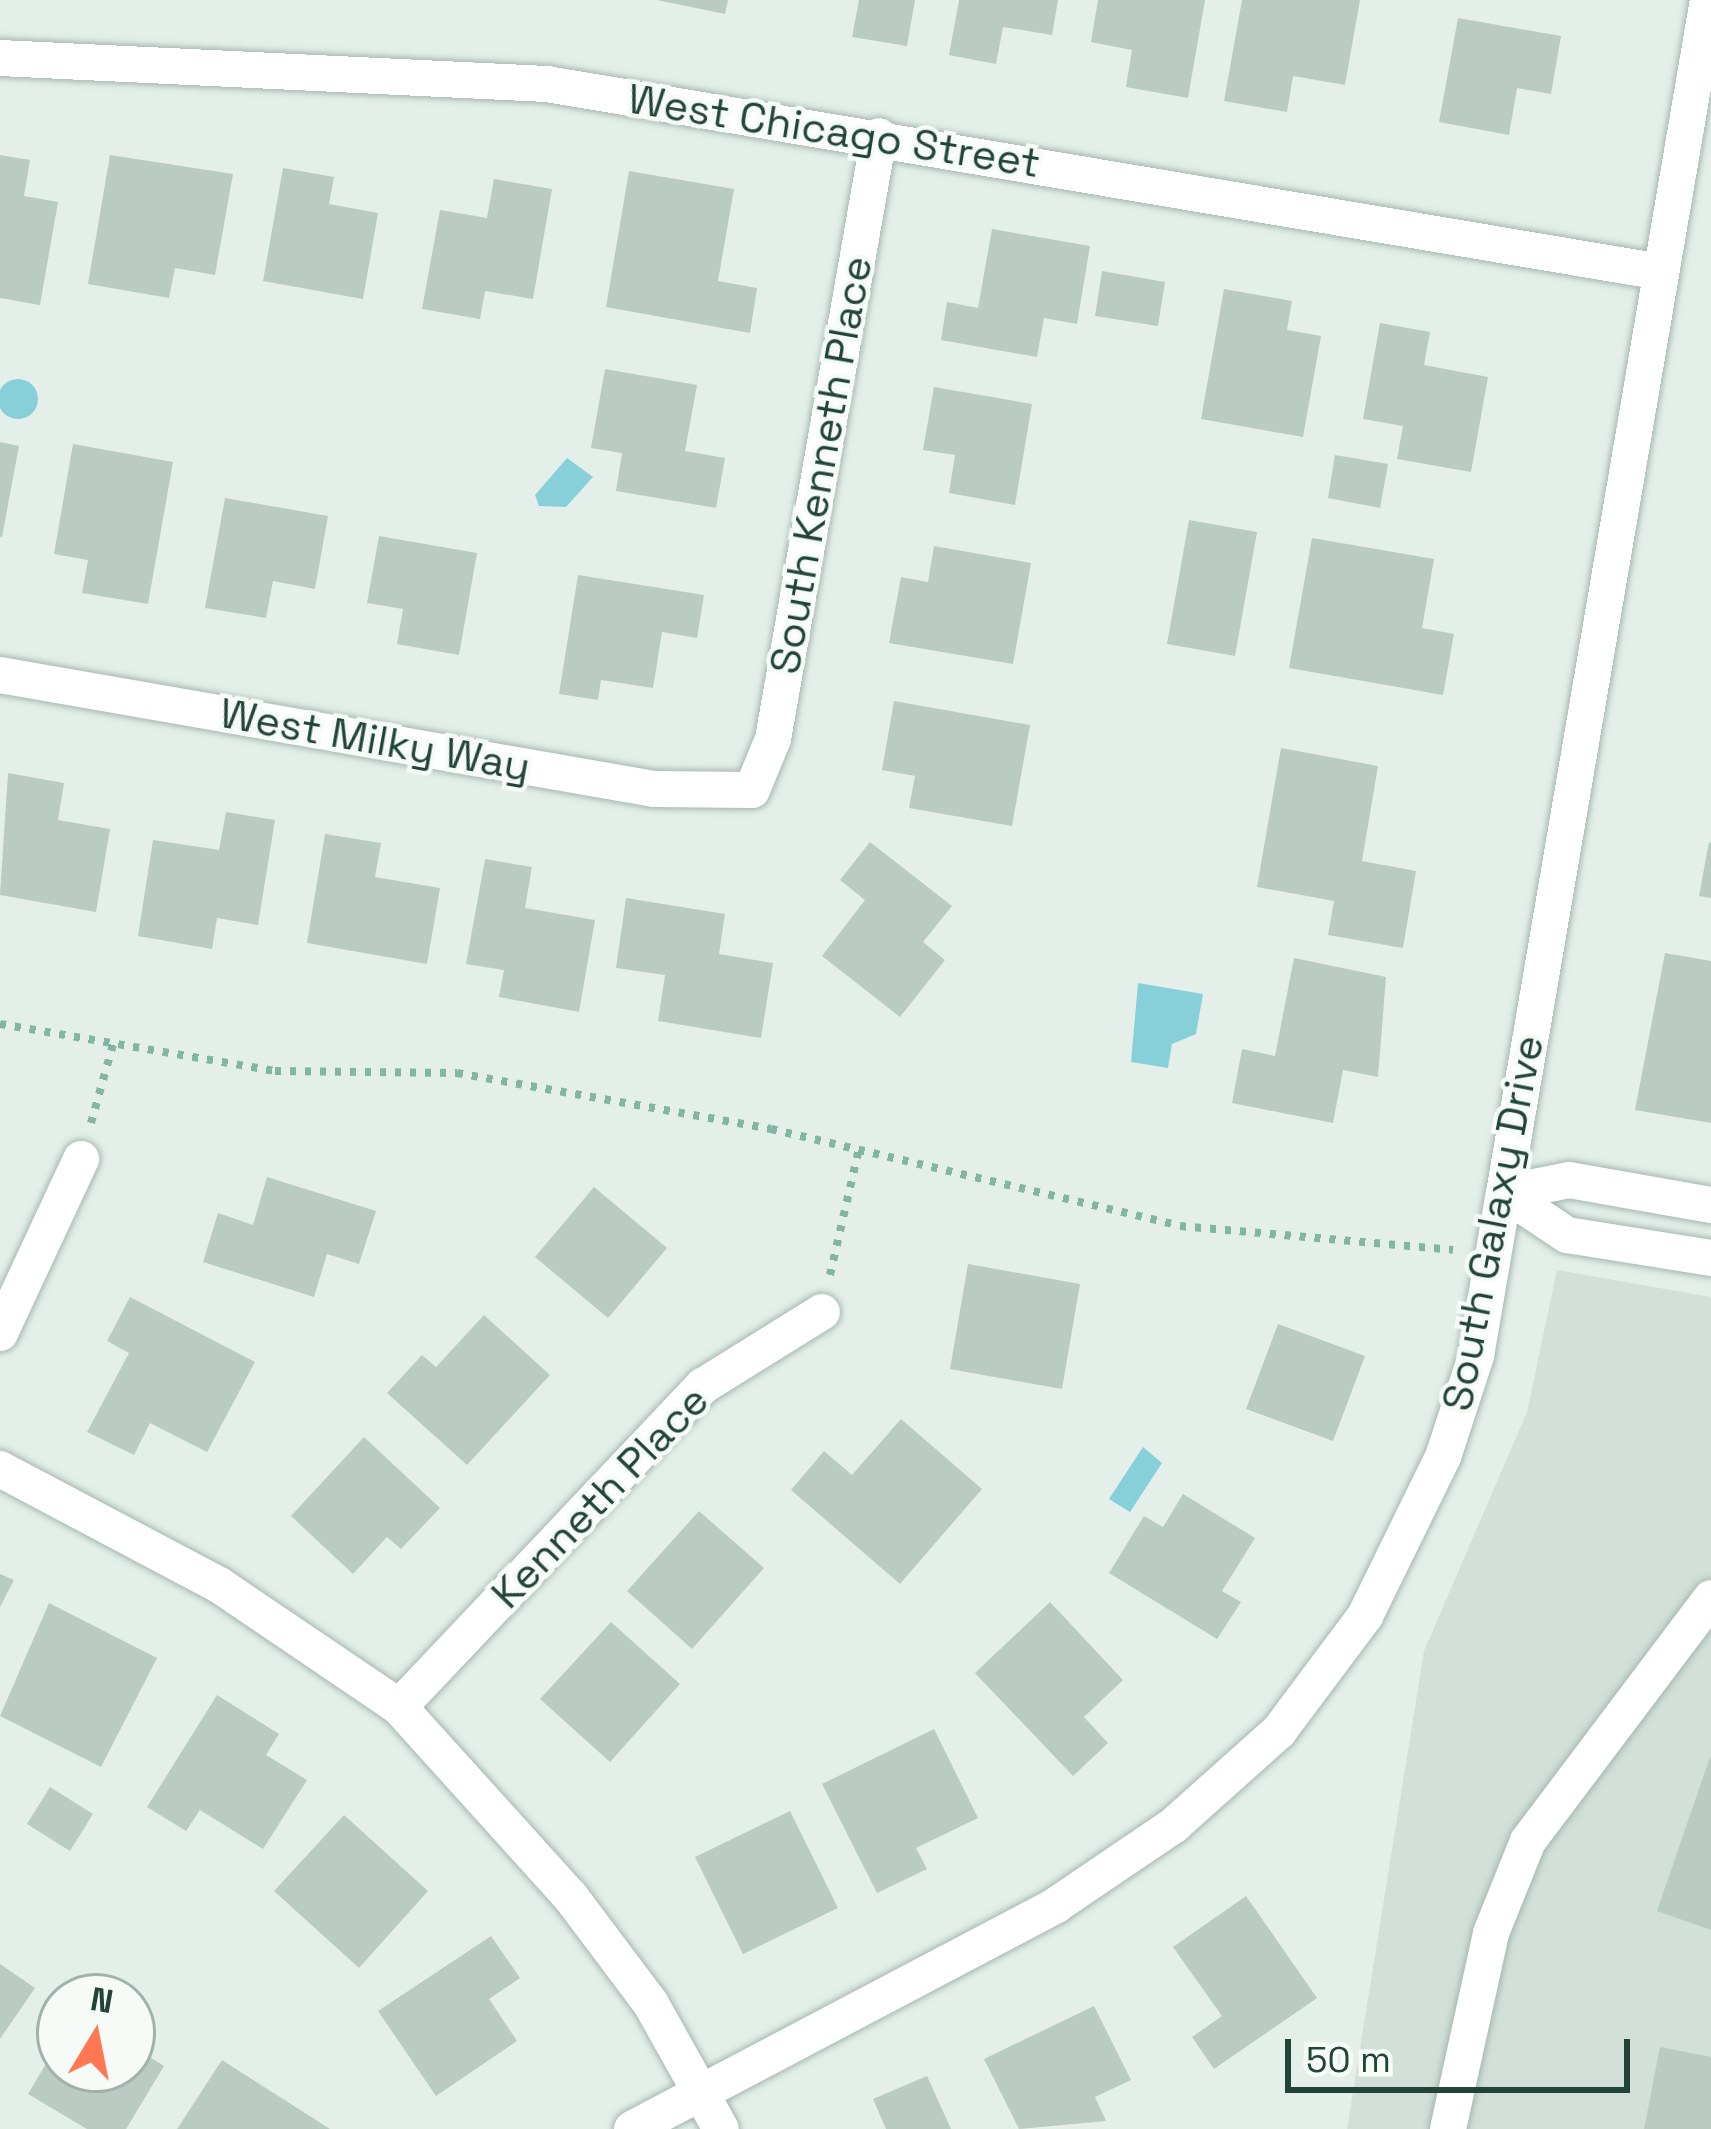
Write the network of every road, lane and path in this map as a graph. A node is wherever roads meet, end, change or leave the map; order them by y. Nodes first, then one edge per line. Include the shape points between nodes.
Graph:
1 (1708, 0) edge
2 (0, 58) edge
3 (879, 136) junction
4 (1661, 272) junction
5 (0, 675) edge
6 (752, 790) joint
7 (0, 1024) edge
8 (113, 1044) junction
9 (859, 1148) junction
10 (81, 1159) joint
11 (1504, 1193) junction
12 (1711, 1204) edge
13 (1497, 1249) junction
14 (1711, 1258) edge
15 (822, 1312) joint
16 (0, 1334) edge
17 (0, 1469) edge
18 (1711, 1598) edge
19 (399, 1707) junction
20 (705, 2092) junction
21 (632, 2129) edge
22 (721, 2129) edge
23 (1448, 2129) edge

1 - 4 street, South Galaxy Drive
2 - 3 street, West Chicago Street via 547,84
3 - 4 street, West Chicago Street
3 - 6 street, South Kenneth Place via 773,739
4 - 11 street, South Galaxy Drive
5 - 6 street, West Milky Way via 654,789
7 - 8 path
8 - 9 path via 275,1072 458,1073
8 - 10 path
9 - 13 path via 1180,1226
9 - 15 path
10 - 16 street
11 - 12 street via 1569,1180
11 - 13 street, South Galaxy Drive
11 - 14 street via 1568,1235
13 - 20 street, South Galaxy Drive via 1443,1457 1365,1616 1279,1731 1174,1825 1056,1905
15 - 19 street, Kenneth Place via 703,1385
17 - 19 street via 219,1585
18 - 23 street via 1528,1841 1490,1933
19 - 20 street via 570,1896
20 - 21 street, South Galaxy Drive
20 - 22 street

